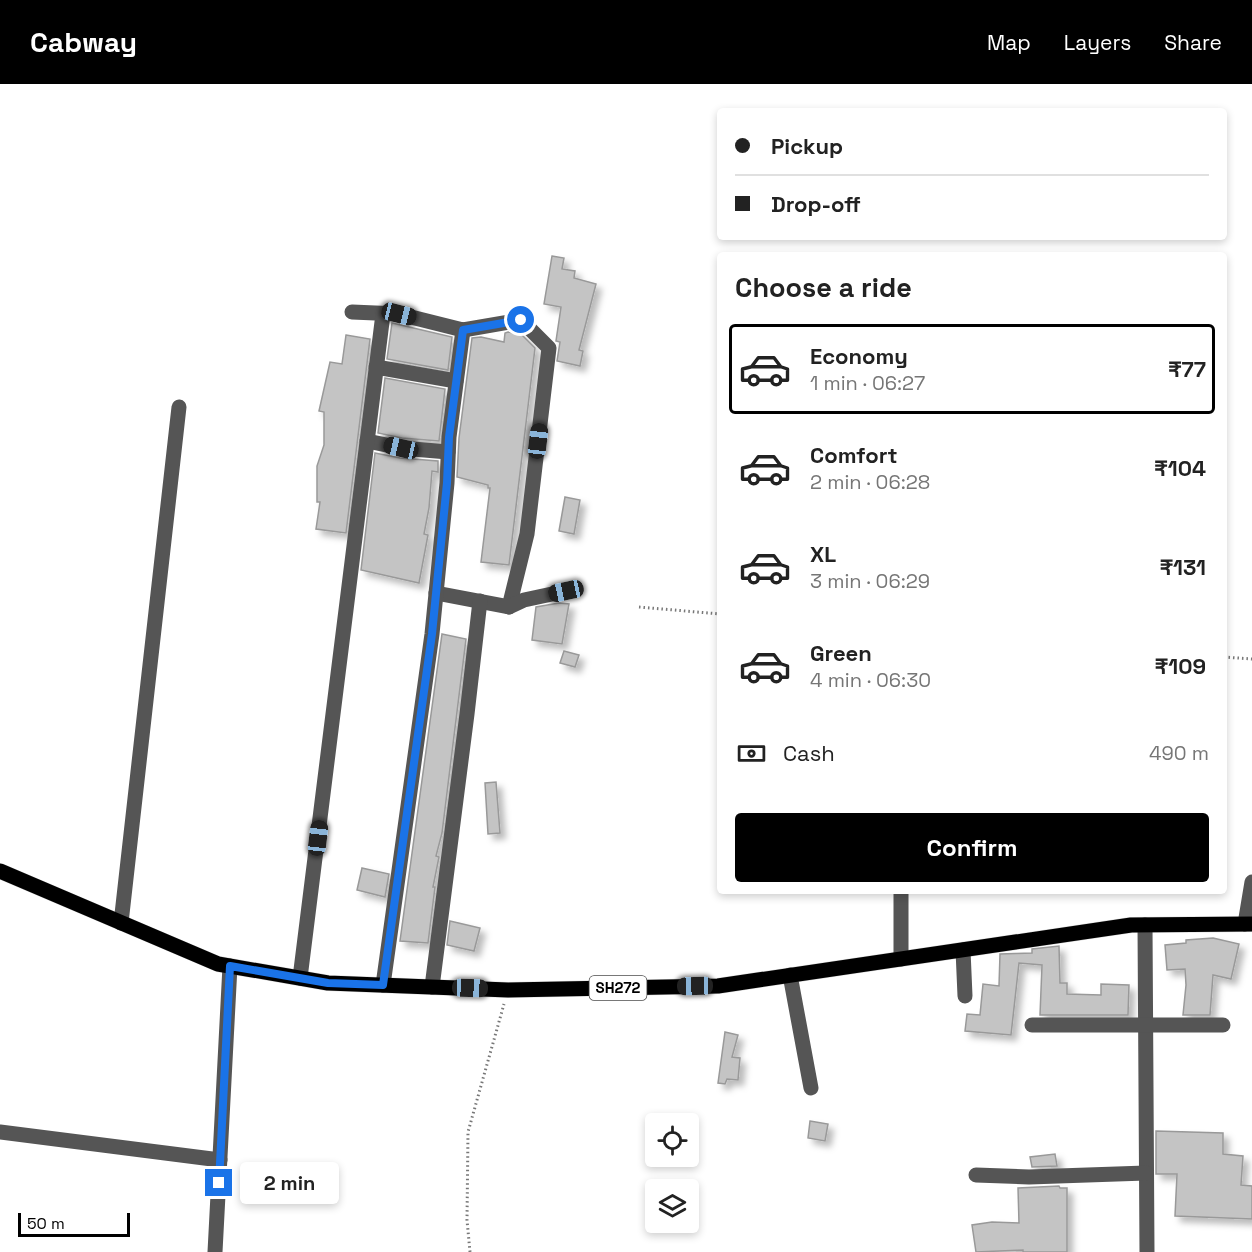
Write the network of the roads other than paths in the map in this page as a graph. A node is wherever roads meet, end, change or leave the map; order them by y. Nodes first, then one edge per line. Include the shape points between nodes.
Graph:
1 (352, 312) dead end
2 (383, 314) junction
3 (463, 330) junction
4 (376, 367) junction
5 (456, 381) junction
6 (179, 407) dead end
7 (367, 441) junction
8 (448, 452) junction
9 (566, 591) dead end
10 (436, 593) junction
11 (480, 601) junction
12 (509, 607) junction
13 (0, 871) edge
14 (1252, 882) edge
15 (900, 894) edge
16 (122, 923) junction
17 (1248, 924) edge
18 (1145, 925) junction
19 (963, 950) junction
20 (901, 959) junction
21 (230, 966) junction
22 (790, 975) junction
23 (300, 978) junction
24 (383, 985) junction
25 (432, 987) junction
26 (965, 996) dead end
27 (1032, 1025) dead end
28 (1146, 1025) junction
29 (1223, 1025) dead end
30 (811, 1088) dead end
31 (0, 1132) edge
32 (220, 1160) junction
33 (1146, 1173) junction
34 (976, 1175) dead end
35 (215, 1252) edge
36 (1147, 1252) edge

1 - 2 street
2 - 3 street via 399,314
2 - 4 street
3 - 5 street
3 - 12 street via 521,320 549,348 526,534
4 - 5 street
4 - 7 street
5 - 8 street
6 - 16 street
7 - 8 street
7 - 23 street
8 - 10 street
9 - 12 street
10 - 11 street
10 - 24 street
11 - 12 street
11 - 25 street
13 - 16 main road, SH272
14 - 17 street
15 - 20 street
16 - 21 main road, SH272
17 - 18 main road, SH272
18 - 19 main road, SH272
18 - 28 street
19 - 20 main road, SH272
19 - 26 street
20 - 22 main road, SH272
21 - 23 main road, SH272
21 - 32 street
22 - 25 main road, SH272 via 718,986 508,990
22 - 30 street
23 - 24 main road, SH272
24 - 25 main road, SH272
27 - 28 street
28 - 29 street
28 - 33 street
31 - 32 street
32 - 35 street
33 - 34 street
33 - 36 street

